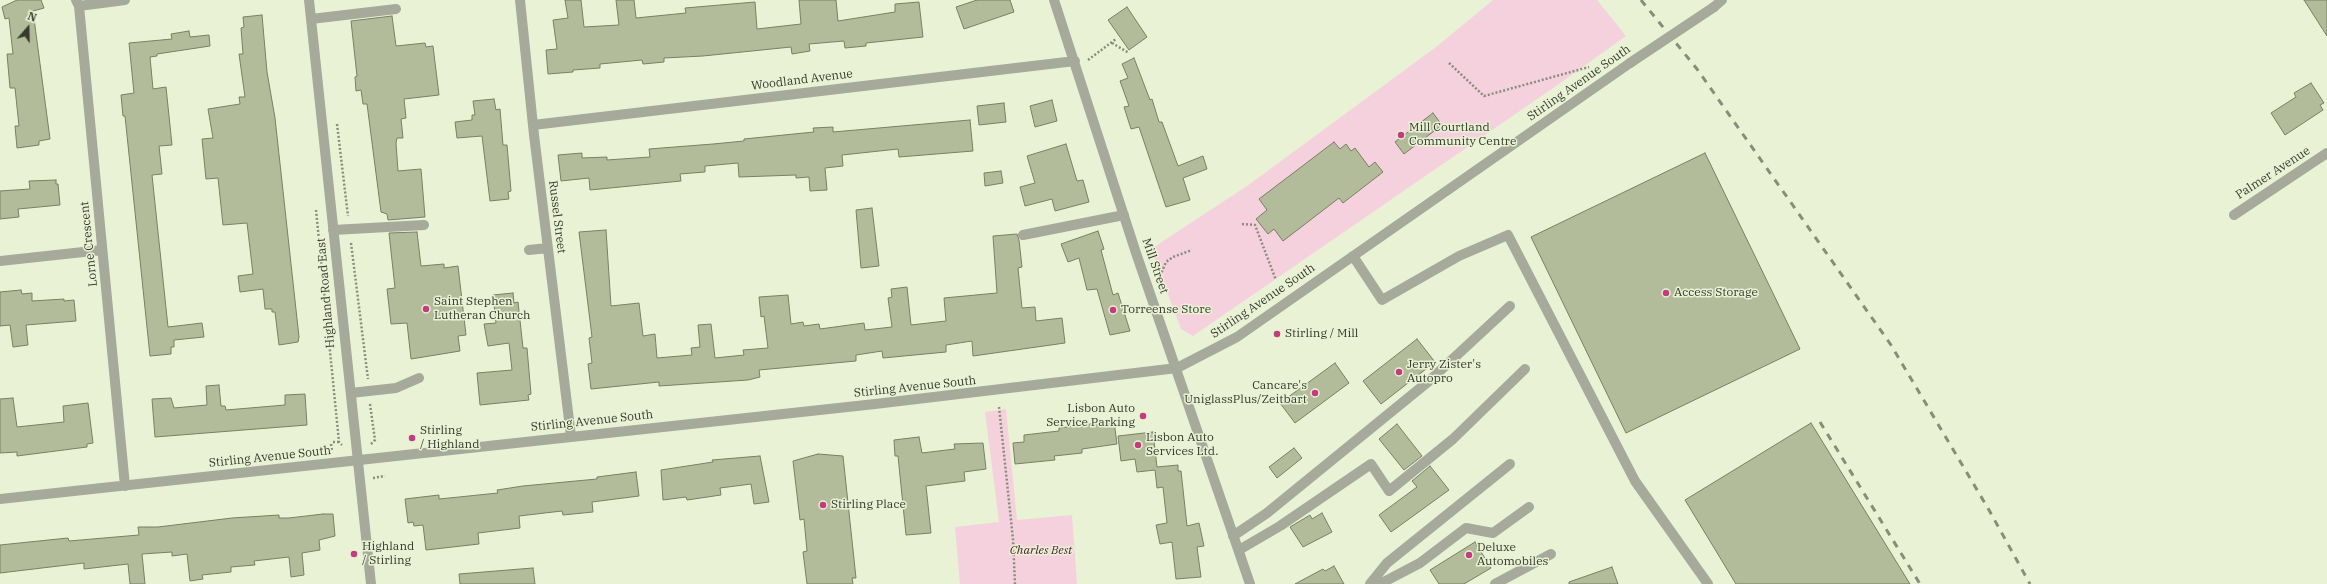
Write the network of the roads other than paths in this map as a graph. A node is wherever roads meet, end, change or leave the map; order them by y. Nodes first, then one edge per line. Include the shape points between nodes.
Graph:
1 (125, 0) edge
2 (309, 0) edge
3 (520, 0) edge
4 (1054, 0) edge
5 (1722, 0) edge
6 (78, 3) edge
7 (396, 9) dead end
8 (311, 19) junction
9 (1075, 61) junction
10 (533, 124) junction
11 (2327, 153) edge
12 (2234, 214) dead end
13 (1124, 215) junction
14 (424, 225) dead end
15 (333, 230) junction
16 (1023, 235) dead end
17 (548, 248) junction
18 (102, 250) junction
19 (528, 250) dead end
20 (1353, 256) junction
21 (0, 261) edge
22 (1510, 306) dead end
23 (1177, 368) junction
24 (1525, 369) dead end
25 (419, 378) dead end
26 (350, 393) junction
27 (571, 436) junction
28 (358, 460) junction
29 (1510, 464) dead end
30 (126, 486) junction
31 (0, 499) edge
32 (1529, 508) dead end
33 (1233, 536) junction
34 (1239, 550) junction
35 (1551, 554) dead end
36 (371, 584) edge
37 (1250, 584) edge
38 (1370, 584) edge
39 (1380, 584) edge
40 (1495, 584) edge
41 (1708, 584) edge

1 - 6 street
2 - 8 street, Highland Road East
3 - 10 street, Russel Street
4 - 9 street, Mill Street
5 - 20 street, Stirling Avenue South, bridge
6 - 18 street, Lorne Crescent
7 - 8 street
8 - 15 street, Highland Road East
9 - 10 street, Woodland Avenue
9 - 13 street, Mill Street
10 - 17 street, Russel Street
11 - 12 street, Palmer Avenue
13 - 16 street
13 - 23 street, Mill Street
14 - 15 street
15 - 26 street, Highland Road East
17 - 19 street
17 - 27 street, Russel Street
18 - 21 street
18 - 30 street, Lorne Crescent
20 - 23 street, Stirling Avenue South via 1237,337
20 - 41 street via 1382,300 1459,256 1508,235 1635,481
22 - 33 street via 1429,381 1267,513
23 - 27 street, Stirling Avenue South via 875,404
23 - 33 street, Mill Street
24 - 34 street via 1453,439 1389,491 1371,464 1280,526
25 - 26 street via 396,388
26 - 28 street, Highland Road East
27 - 28 street, Stirling Avenue South
28 - 30 street, Stirling Avenue South
28 - 36 street, Highland Road East
29 - 38 street via 1387,563
30 - 31 street, Stirling Avenue South
32 - 39 street via 1493,533 1466,528 1420,563
33 - 34 street, Mill Street
34 - 37 street, Mill Street
35 - 40 street

